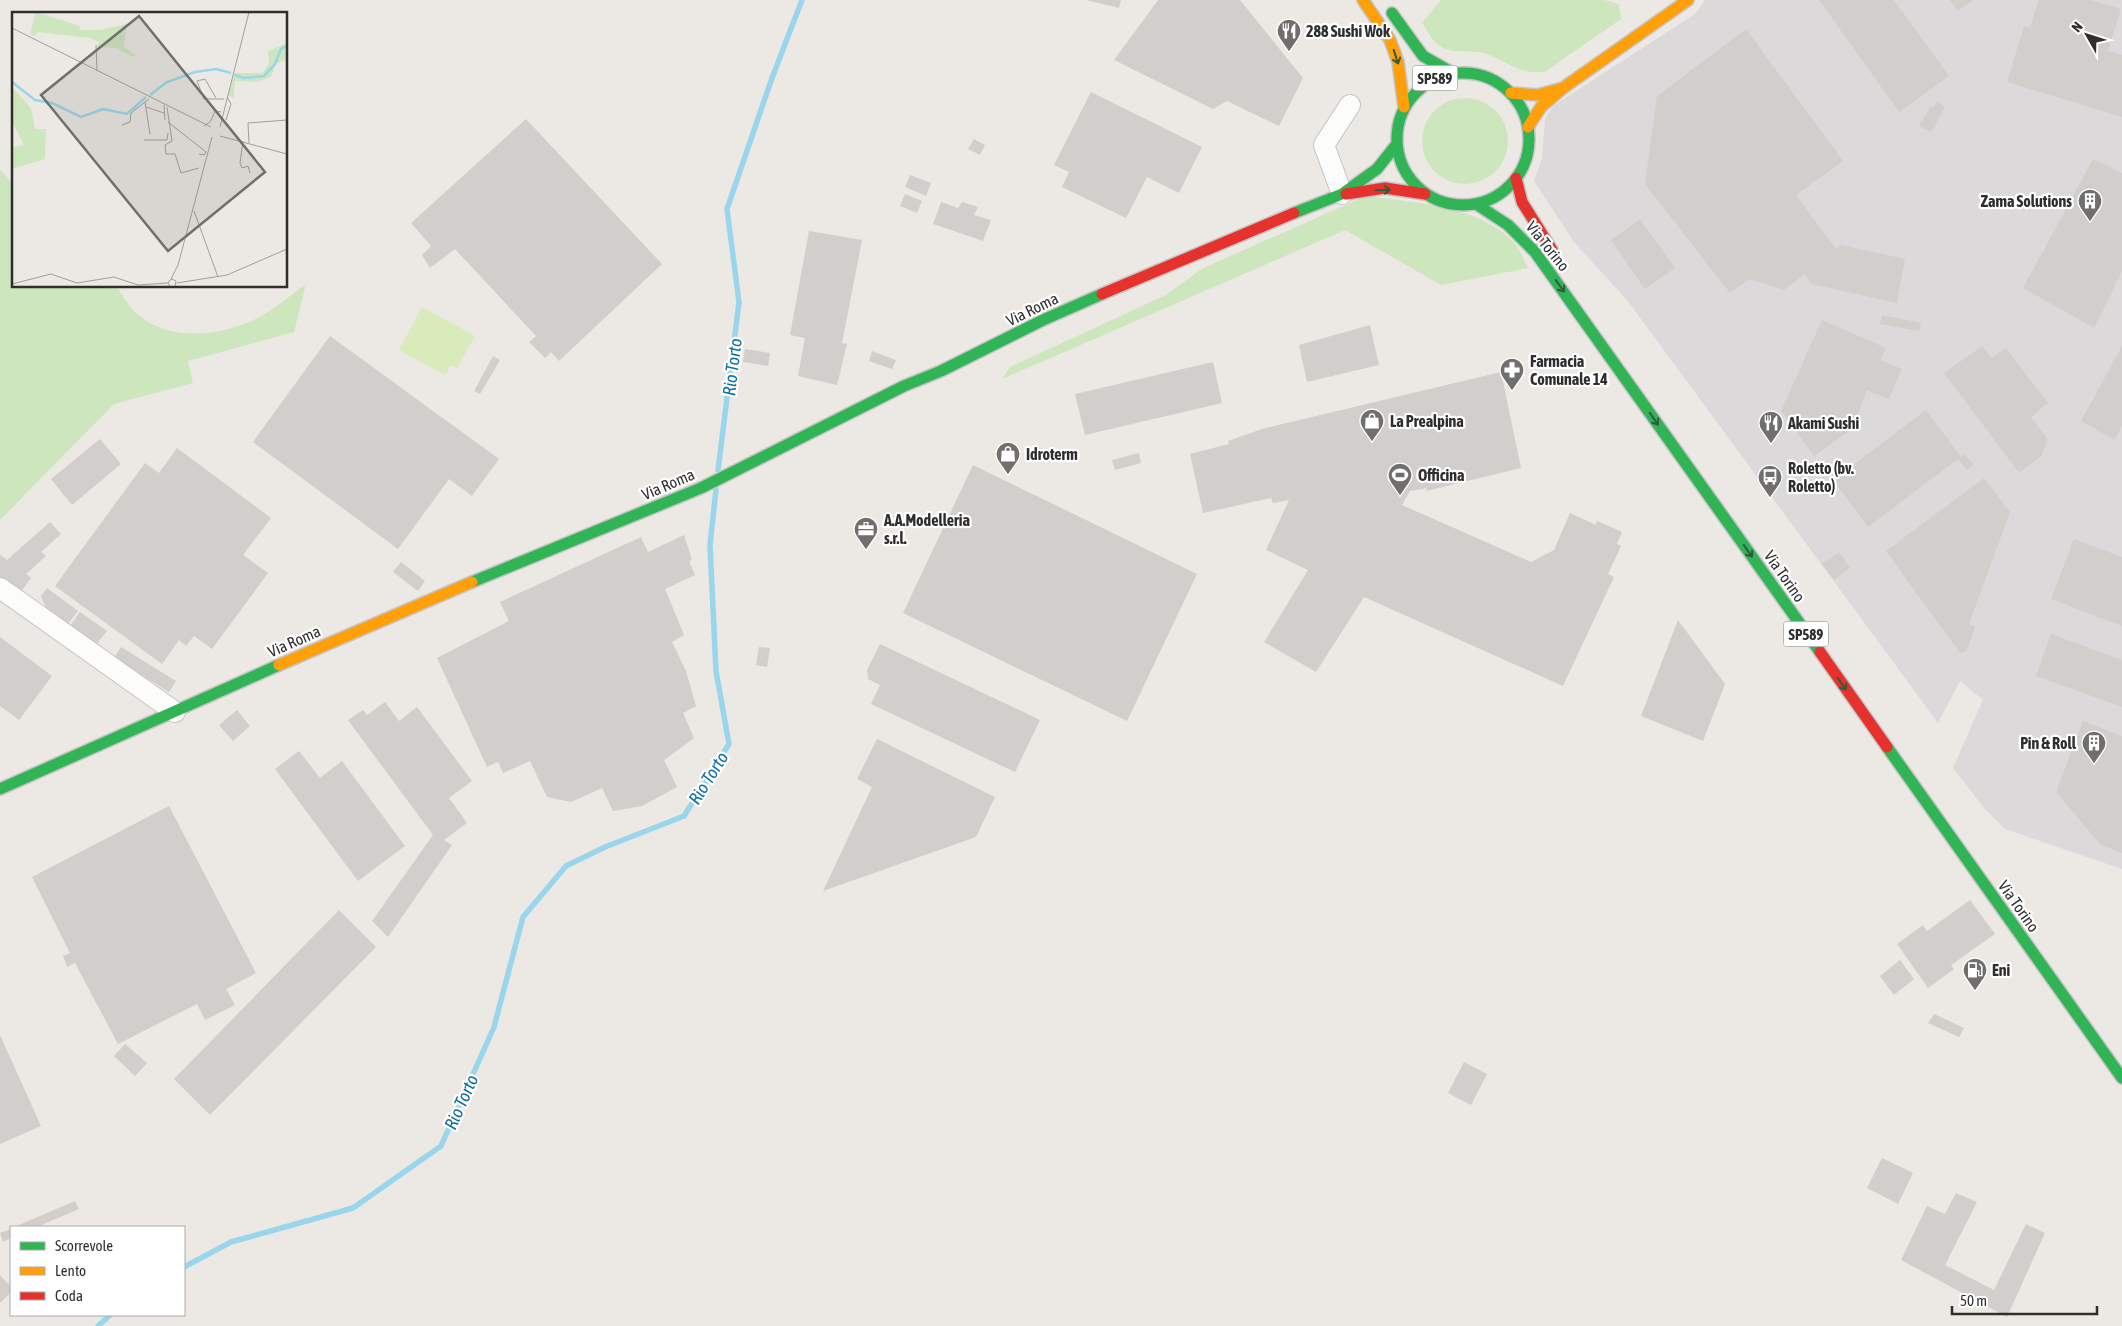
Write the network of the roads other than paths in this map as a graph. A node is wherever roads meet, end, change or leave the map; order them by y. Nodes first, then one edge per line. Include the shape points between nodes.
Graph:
1 (1363, 0) edge
2 (1688, 0) edge
3 (1387, 6) dead end
4 (1453, 73) junction
5 (1563, 88) junction
6 (1511, 93) junction
7 (1350, 105) dead end
8 (1404, 107) junction
9 (1528, 127) junction
10 (1396, 145) junction
11 (1516, 178) junction
12 (1342, 194) junction
13 (1424, 194) junction
14 (1476, 204) junction
15 (1561, 262) dead end
16 (0, 588) edge
17 (168, 708) junction
18 (0, 789) edge
19 (2122, 1078) edge

1 -> 8 street via 1390,40 1398,62
2 - 5 street
3 - 4 street, SP589 via 1419,54
4 - 6 street, SP589 via 1475,73 1494,80
4 - 8 street, SP589 via 1416,91
5 - 6 street via 1538,95
5 - 9 street via 1541,107
6 - 9 street, SP589 via 1523,111
7 - 12 street via 1324,145
8 - 10 street, SP589 via 1397,126
9 - 11 street, SP589 via 1527,154
10 - 12 street via 1377,169
10 - 13 street, SP589 via 1410,181
11 - 14 street, SP589 via 1492,199
11 - 15 street, Via Torino via 1522,202
12 -> 13 street via 1385,188
12 - 17 street, Via Roma via 1155,270 1043,320 701,488
13 - 14 street, SP589 via 1441,202
14 -> 19 street, Via Torino / SP589 via 1516,231 1535,252
16 - 17 street
17 - 18 street, Via Roma

